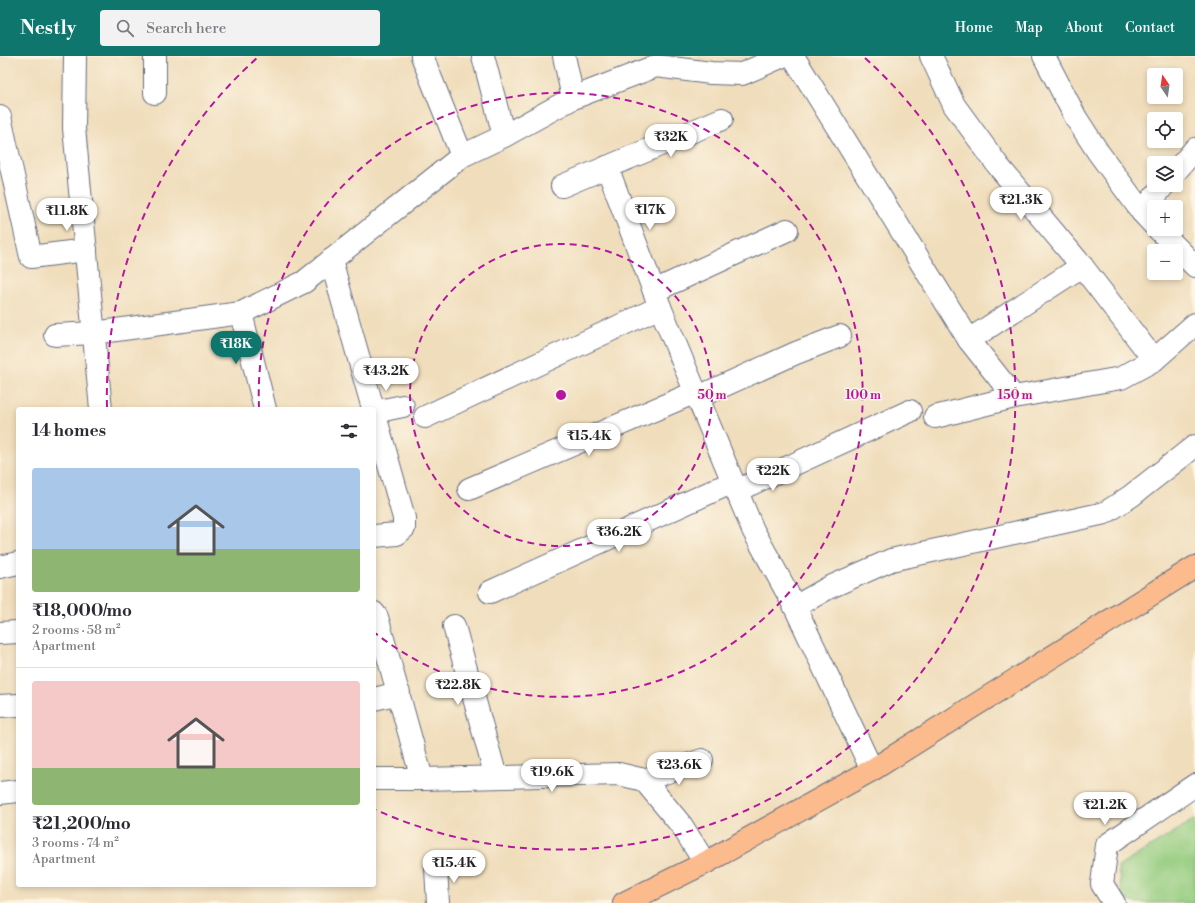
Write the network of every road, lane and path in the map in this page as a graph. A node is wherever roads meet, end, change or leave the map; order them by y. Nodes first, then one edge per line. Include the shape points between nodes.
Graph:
1 (75, 56) edge
2 (155, 56) edge
3 (422, 56) edge
4 (483, 56) edge
5 (564, 56) edge
6 (783, 56) edge
7 (792, 56) edge
8 (931, 56) edge
9 (1044, 56) edge
10 (655, 61) edge
11 (155, 94) dead end
12 (573, 98) junction
13 (0, 118) edge
14 (722, 119) dead end
15 (504, 136) junction
16 (1195, 149) edge
17 (462, 156) junction
18 (1183, 163) edge
19 (607, 167) junction
20 (562, 186) dead end
21 (1147, 217) edge
22 (787, 230) dead end
23 (1165, 236) edge
24 (86, 250) junction
25 (331, 260) junction
26 (1082, 266) junction
27 (1195, 266) edge
28 (657, 299) junction
29 (241, 313) junction
30 (1195, 324) edge
31 (94, 333) junction
32 (55, 335) dead end
33 (840, 336) dead end
34 (969, 340) junction
35 (1154, 360) junction
36 (697, 395) junction
37 (1014, 397) junction
38 (403, 406) dead end
39 (101, 407) edge
40 (264, 407) edge
41 (374, 407) edge
42 (910, 411) dead end
43 (376, 412) edge
44 (425, 417) dead end
45 (935, 418) dead end
46 (376, 419) edge
47 (1195, 446) edge
48 (382, 464) edge
49 (735, 486) junction
50 (469, 489) dead end
51 (376, 536) edge
52 (16, 564) edge
53 (0, 567) edge
54 (1195, 567) edge
55 (490, 592) dead end
56 (795, 607) junction
57 (376, 616) edge
58 (454, 626) dead end
59 (16, 632) edge
60 (0, 633) edge
61 (399, 693) junction
62 (376, 699) edge
63 (16, 705) edge
64 (0, 706) edge
65 (702, 760) dead end
66 (872, 770) junction
67 (496, 777) junction
68 (376, 778) edge
69 (422, 779) junction
70 (644, 780) junction
71 (1195, 785) edge
72 (16, 790) edge
73 (0, 793) edge
74 (705, 863) junction
75 (436, 868) dead end
76 (438, 903) edge
77 (624, 903) edge
78 (1114, 903) edge

1 - 24 street via 74,128
2 - 11 street
3 - 17 street
4 - 15 street
5 - 12 street
6 - 10 street via 742,74 711,73
7 - 34 street
8 - 26 street via 954,105 999,166
9 - 21 street via 1076,118
10 - 12 street
12 - 15 street
13 - 24 street via 31,257
14 - 19 street
15 - 17 street
16 - 18 street
17 - 25 street
19 - 20 street
19 - 28 street
22 - 28 street
23 - 27 street
24 - 31 street
25 - 29 street via 304,282
25 - 41 street
26 - 34 street
26 - 35 street
28 - 36 street
28 - 44 street
29 - 31 street
29 - 40 street
30 - 35 street
31 - 32 street
31 - 39 street
33 - 36 street
34 - 37 street
35 - 37 street via 1121,378
36 - 49 street
36 - 50 street
37 - 45 street
38 - 43 street
42 - 49 street
46 - 48 street
47 - 56 street via 1105,513 891,560 828,588
48 - 51 street via 404,518 404,528 397,534
49 - 55 street
49 - 56 street via 753,530
52 - 53 street
54 - 66 main road
56 - 66 street
57 - 61 street
58 - 67 street
59 - 60 street
61 - 62 street
61 - 69 street
63 - 64 street
65 - 70 street
66 - 74 main road
67 - 69 street
67 - 70 street via 619,774
68 - 69 street
70 - 74 street via 682,826
71 - 78 street via 1107,845 1102,884
72 - 73 street
74 - 77 main road
75 - 76 street

